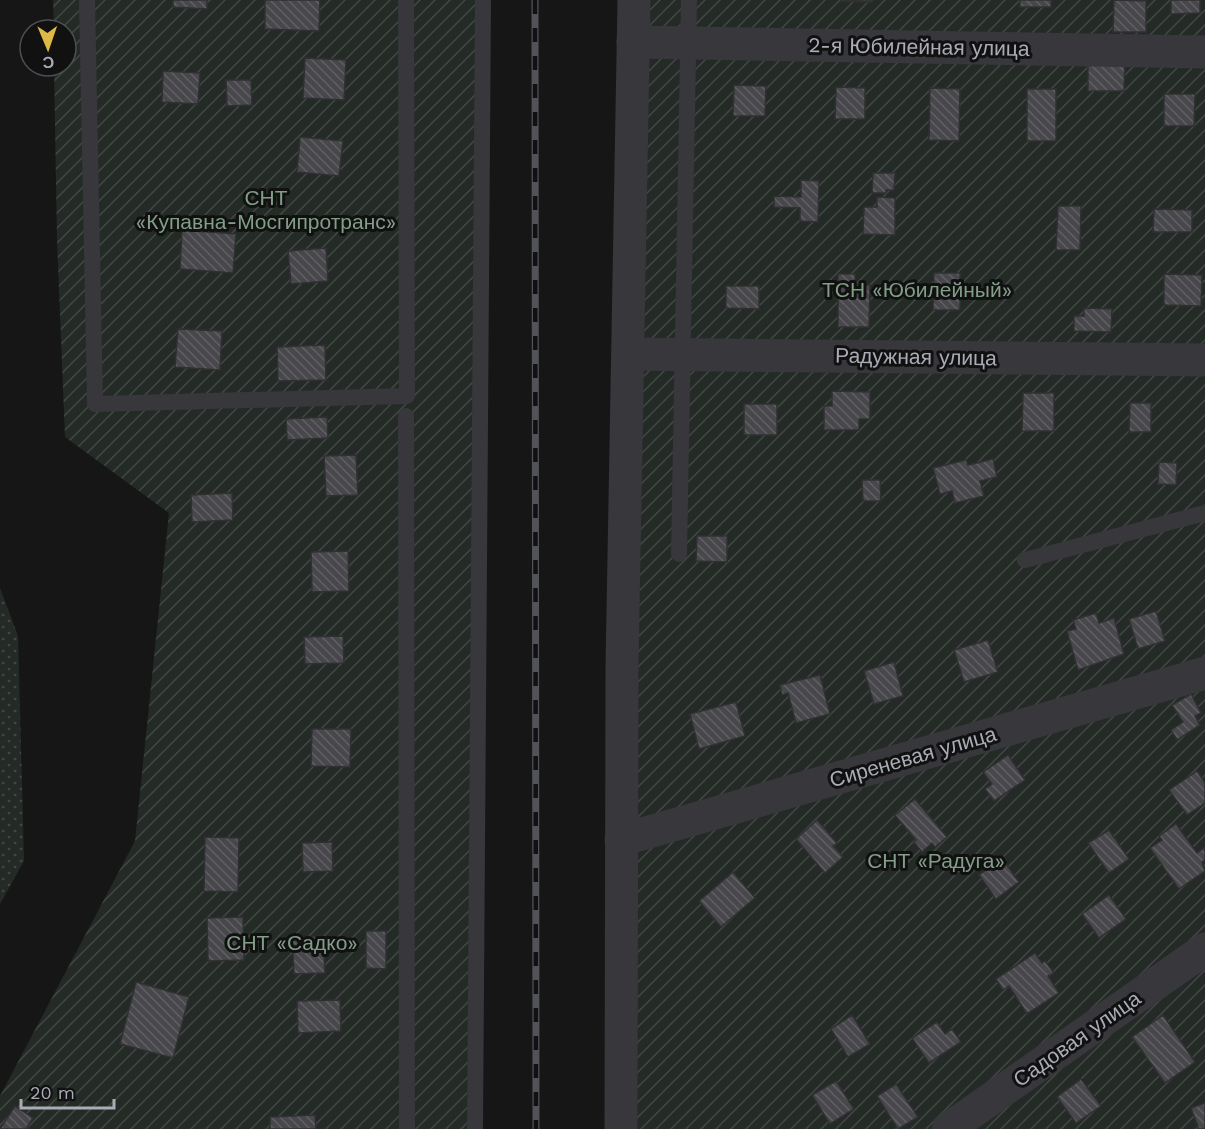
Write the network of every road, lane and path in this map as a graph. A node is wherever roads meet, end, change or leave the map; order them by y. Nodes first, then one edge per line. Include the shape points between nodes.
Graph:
1 (87, 0) edge
2 (406, 0) edge
3 (483, 0) edge
4 (634, 0) edge
5 (689, 0) edge
6 (633, 42) junction
7 (688, 43) junction
8 (1205, 52) edge
9 (628, 354) junction
10 (682, 355) junction
11 (1205, 360) edge
12 (406, 416) dead end
13 (1205, 513) edge
14 (679, 554) dead end
15 (1025, 560) dead end
16 (1205, 674) edge
17 (621, 840) junction
18 (1205, 949) edge
19 (407, 1129) edge
20 (475, 1129) edge
21 (621, 1129) edge
22 (948, 1129) edge

1 - 2 lane via 95,404 407,396
3 - 20 lane
4 - 6 street
5 - 7 lane
6 - 7 street, 2-я Юбилейная улица
6 - 9 street
7 - 8 street, 2-я Юбилейная улица
7 - 10 lane
9 - 10 street, Радужная улица
9 - 17 street
10 - 11 street, Радужная улица
10 - 14 lane
12 - 19 lane
13 - 15 lane
16 - 17 street, Сиреневая улица
17 - 21 street
18 - 22 street, Садовая улица

